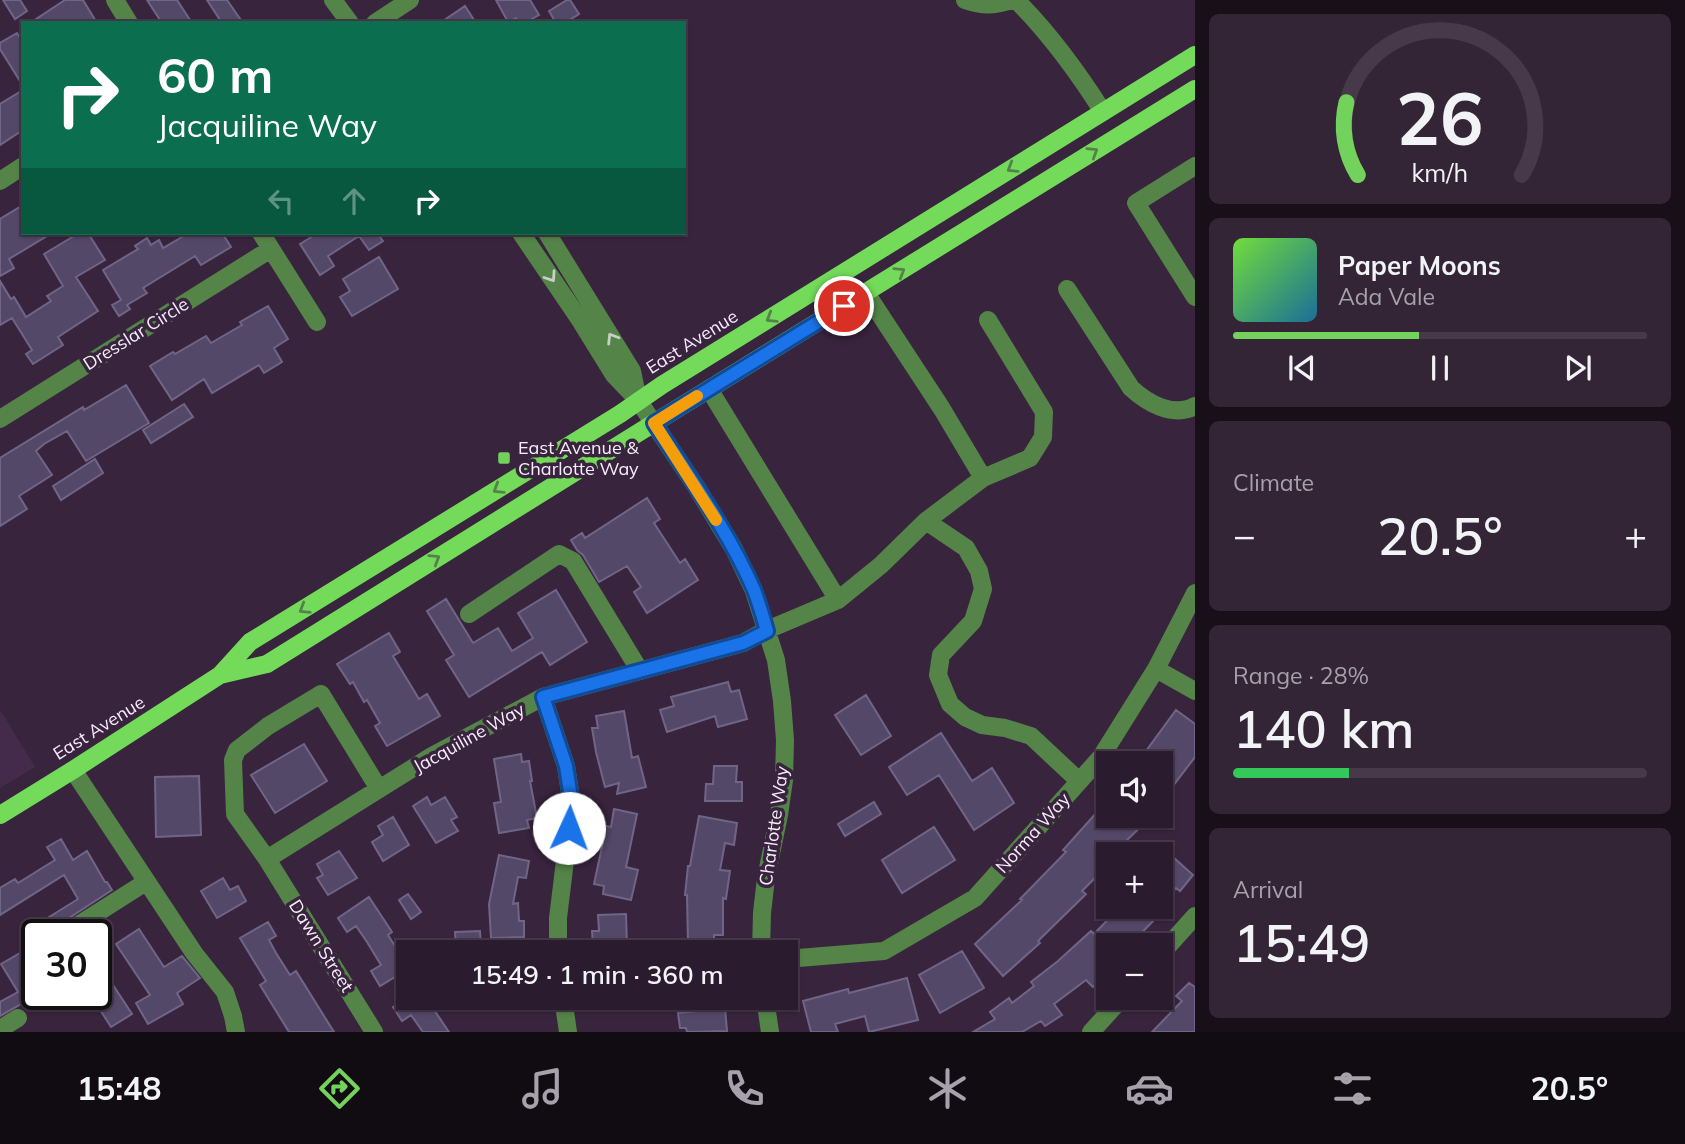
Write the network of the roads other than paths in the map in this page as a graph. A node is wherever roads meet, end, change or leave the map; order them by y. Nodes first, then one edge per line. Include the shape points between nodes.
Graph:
1 (115, 0) edge
2 (333, 0) edge
3 (410, 0) edge
4 (965, 0) edge
5 (1013, 0) edge
6 (128, 21) edge
7 (349, 21) edge
8 (378, 21) edge
9 (1195, 55) edge
10 (1195, 89) edge
11 (1102, 112) junction
12 (1195, 166) edge
13 (21, 167) edge
14 (0, 181) edge
15 (262, 235) edge
16 (523, 235) edge
17 (548, 235) edge
18 (271, 250) junction
19 (1067, 289) dead end
20 (866, 293) junction
21 (1195, 297) edge
22 (988, 320) dead end
23 (317, 323) dead end
24 (709, 389) junction
25 (638, 400) junction
26 (1195, 406) edge
27 (0, 419) edge
28 (654, 423) junction
29 (983, 478) junction
30 (926, 521) junction
31 (1195, 593) edge
32 (838, 600) junction
33 (468, 614) dead end
34 (767, 631) junction
35 (1156, 669) junction
36 (640, 671) junction
37 (220, 675) junction
38 (1195, 691) edge
39 (543, 697) junction
40 (73, 770) junction
41 (1079, 781) junction
42 (380, 789) junction
43 (0, 815) edge
44 (268, 859) junction
45 (146, 882) junction
46 (1195, 916) edge
47 (88, 919) edge
48 (558, 940) edge
49 (762, 940) edge
50 (1173, 940) edge
51 (798, 958) edge
52 (565, 1010) edge
53 (767, 1010) edge
54 (1111, 1010) edge
55 (18, 1018) dead end
56 (0, 1029) edge
57 (236, 1032) edge
58 (374, 1032) edge
59 (568, 1032) edge
60 (770, 1032) edge
61 (1091, 1032) edge

1 - 6 street
2 - 7 street
3 - 8 street
4 - 5 street via 996,5
5 - 11 street via 1053,40
9 - 11 main road, East Avenue
20 -> 10 main road, East Avenue
11 -> 25 main road, East Avenue
12 - 21 street via 1136,203
13 - 14 street
15 - 18 street
16 -> 25 street, Charlotte Way via 614,375
25 -> 17 street, Charlotte Way via 632,371
18 - 23 street
18 - 27 street, Dresslar Circle
19 - 26 street via 1141,398 1173,410
20 - 24 main road, East Avenue
20 - 29 street
22 - 29 street, Jacquiline Way via 1044,412 1043,437 1030,458
24 - 28 main road, East Avenue
24 - 32 street
25 - 28 street, Charlotte Way
25 -> 37 main road, East Avenue via 250,642
28 - 34 street, Charlotte Way via 734,549
37 -> 28 main road, East Avenue via 267,664
29 - 30 street, Jacquiline Way
30 - 32 street, Jacquiline Way
30 - 41 street via 966,548 983,589 973,621 941,655 938,675 950,704 982,725 1031,736
31 - 35 street, Norma Way
32 - 34 street, Jacquiline Way
33 - 36 street via 559,554 573,561
34 - 36 street, Jacquiline Way via 743,643
34 - 49 street, Charlotte Way via 776,660 785,740
35 - 38 street
35 - 41 street, Norma Way via 1101,757
36 - 39 street, Jacquiline Way
37 - 40 main road, East Avenue
39 - 42 street, Jacquiline Way
39 - 48 street via 566,766 571,798
40 - 43 main road, East Avenue
40 - 45 street
41 - 51 street, Norma Way via 975,898 884,951
42 - 44 street, Jacquiline Way
42 - 44 street, Dawn Street via 321,694 268,726 237,750 233,760 235,814
44 - 58 street, Dawn Street
45 - 47 street
45 - 57 street via 225,992
46 - 50 street
52 - 59 street
53 - 60 street
54 - 61 street
55 - 56 street

